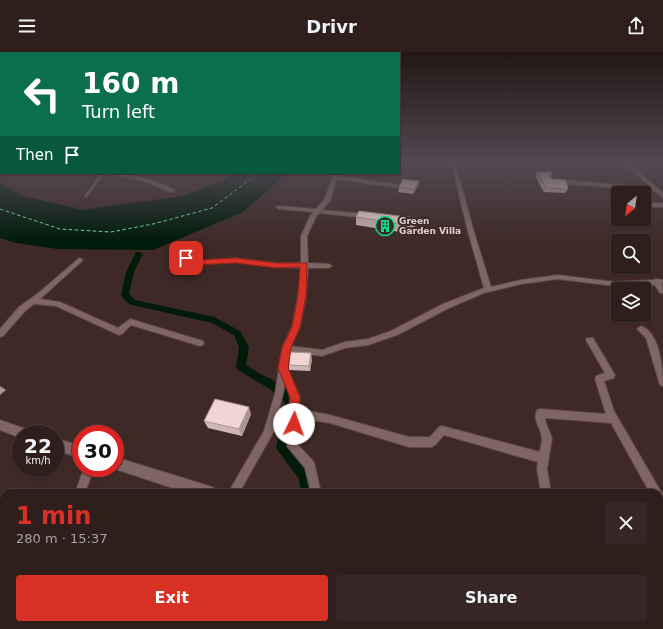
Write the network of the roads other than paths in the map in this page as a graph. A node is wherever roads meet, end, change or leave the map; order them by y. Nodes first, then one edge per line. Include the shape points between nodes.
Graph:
1 (92, 189) edge
2 (167, 189) edge
3 (332, 189) edge
4 (460, 189) edge
5 (645, 189) edge
6 (656, 190) joint
7 (172, 191) dead end
8 (86, 196) dead end
9 (663, 196) edge
10 (651, 205) edge
11 (663, 205) edge
12 (279, 207) dead end
13 (318, 211) junction
14 (376, 218) edge
15 (186, 258) dead end
16 (80, 260) dead end
17 (304, 265) junction
18 (329, 266) dead end
19 (660, 282) edge
20 (488, 290) junction
21 (663, 291) edge
22 (33, 301) junction
23 (641, 329) dead end
24 (0, 334) edge
25 (590, 340) dead end
26 (200, 343) dead end
27 (286, 348) junction
28 (283, 368) junction
29 (663, 382) edge
30 (295, 413) junction
31 (614, 419) junction
32 (0, 425) edge
33 (12, 429) edge
34 (543, 458) junction
35 (124, 466) edge
36 (86, 477) edge
37 (81, 489) edge
38 (196, 489) edge
39 (235, 489) edge
40 (315, 489) edge
41 (545, 489) edge
42 (654, 489) edge

1 - 8 lane
2 - 7 street
3 - 13 street via 327,201
4 - 20 street
5 - 6 street
6 - 9 street
10 - 11 street
12 - 13 street
13 - 14 street
13 - 17 street via 304,236
15 - 17 street via 195,263 236,260 276,265
16 - 22 street
17 - 18 street
17 - 27 street via 296,327
19 - 20 street via 615,284 558,277
19 - 21 street
20 - 27 street via 446,306 394,333 368,342 345,345 322,353
22 - 24 street via 22,309
22 - 26 street via 57,304 119,332 130,322
23 - 29 street via 650,337
25 - 31 street via 611,375 599,379
27 - 28 street
28 - 30 street via 295,397
28 - 39 street via 268,433
30 - 34 street via 330,419 409,442 432,442 442,430
30 - 40 street via 292,446 310,466
31 - 34 street via 540,413 547,438
31 - 42 street
32 - 33 street
34 - 41 street
35 - 38 street
36 - 37 street

